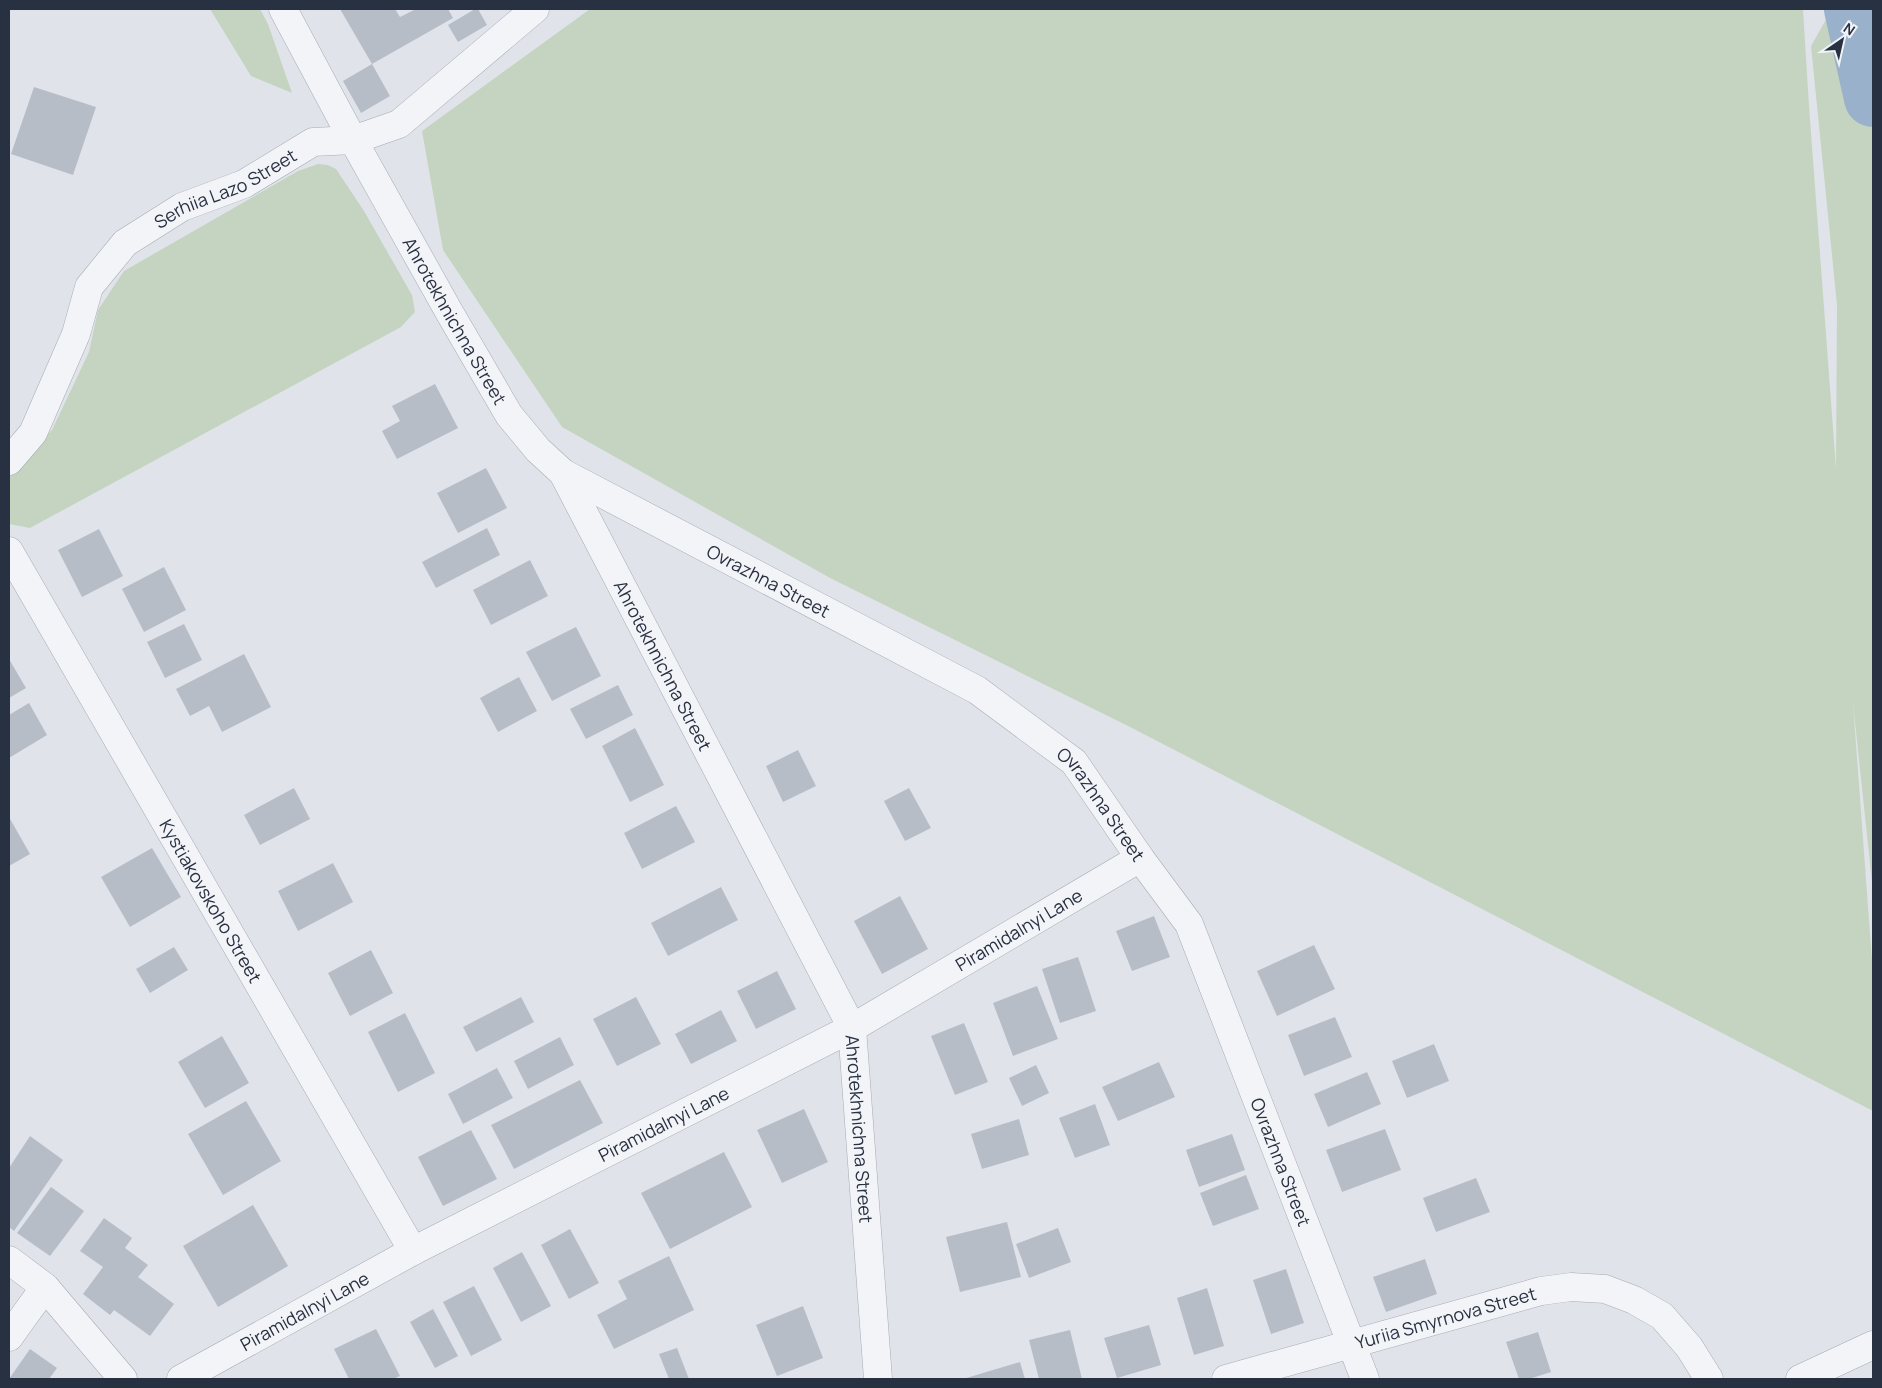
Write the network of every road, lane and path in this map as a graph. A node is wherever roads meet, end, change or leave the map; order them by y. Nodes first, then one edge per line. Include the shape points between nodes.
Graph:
1 (284, 9) edge
2 (535, 9) edge
3 (353, 140) junction
4 (9, 461) edge
5 (563, 473) junction
6 (9, 551) edge
7 (1140, 858) junction
8 (852, 1028) junction
9 (413, 1251) junction
10 (9, 1260) edge
11 (45, 1287) junction
12 (9, 1337) edge
13 (1352, 1345) junction
14 (1873, 1345) edge
15 (123, 1379) edge
16 (182, 1379) edge
17 (878, 1379) edge
18 (1226, 1379) edge
19 (1365, 1379) edge
20 (1709, 1379) edge
21 (1800, 1379) edge

1 - 3 street, Ahrotekhnichna Street
2 - 3 street, Serhiia Lazo Street via 399,124
3 - 4 street, Serhiia Lazo Street via 313,142 244,184 182,207 125,243 89,287 76,334 33,434
3 - 5 street, Ahrotekhnichna Street via 509,415 538,450
5 - 7 street, Ovrazhna Street via 976,690 1074,762
5 - 8 street, Ahrotekhnichna Street
6 - 9 street, Kystiakovskoho Street
7 - 8 street, Piramidalnyi Lane
7 - 13 street, Ovrazhna Street via 1189,924
8 - 9 street, Piramidalnyi Lane
8 - 17 street, Ahrotekhnichna Street
9 - 16 street, Piramidalnyi Lane
10 - 11 street
11 - 12 street
11 - 15 street
13 - 18 street, Yuriia Smyrnova Street
13 - 19 street, Ovrazhna Street
13 - 20 street, Yuriia Smyrnova Street via 1541,1291 1606,1289 1662,1316 1689,1347
14 - 21 street

